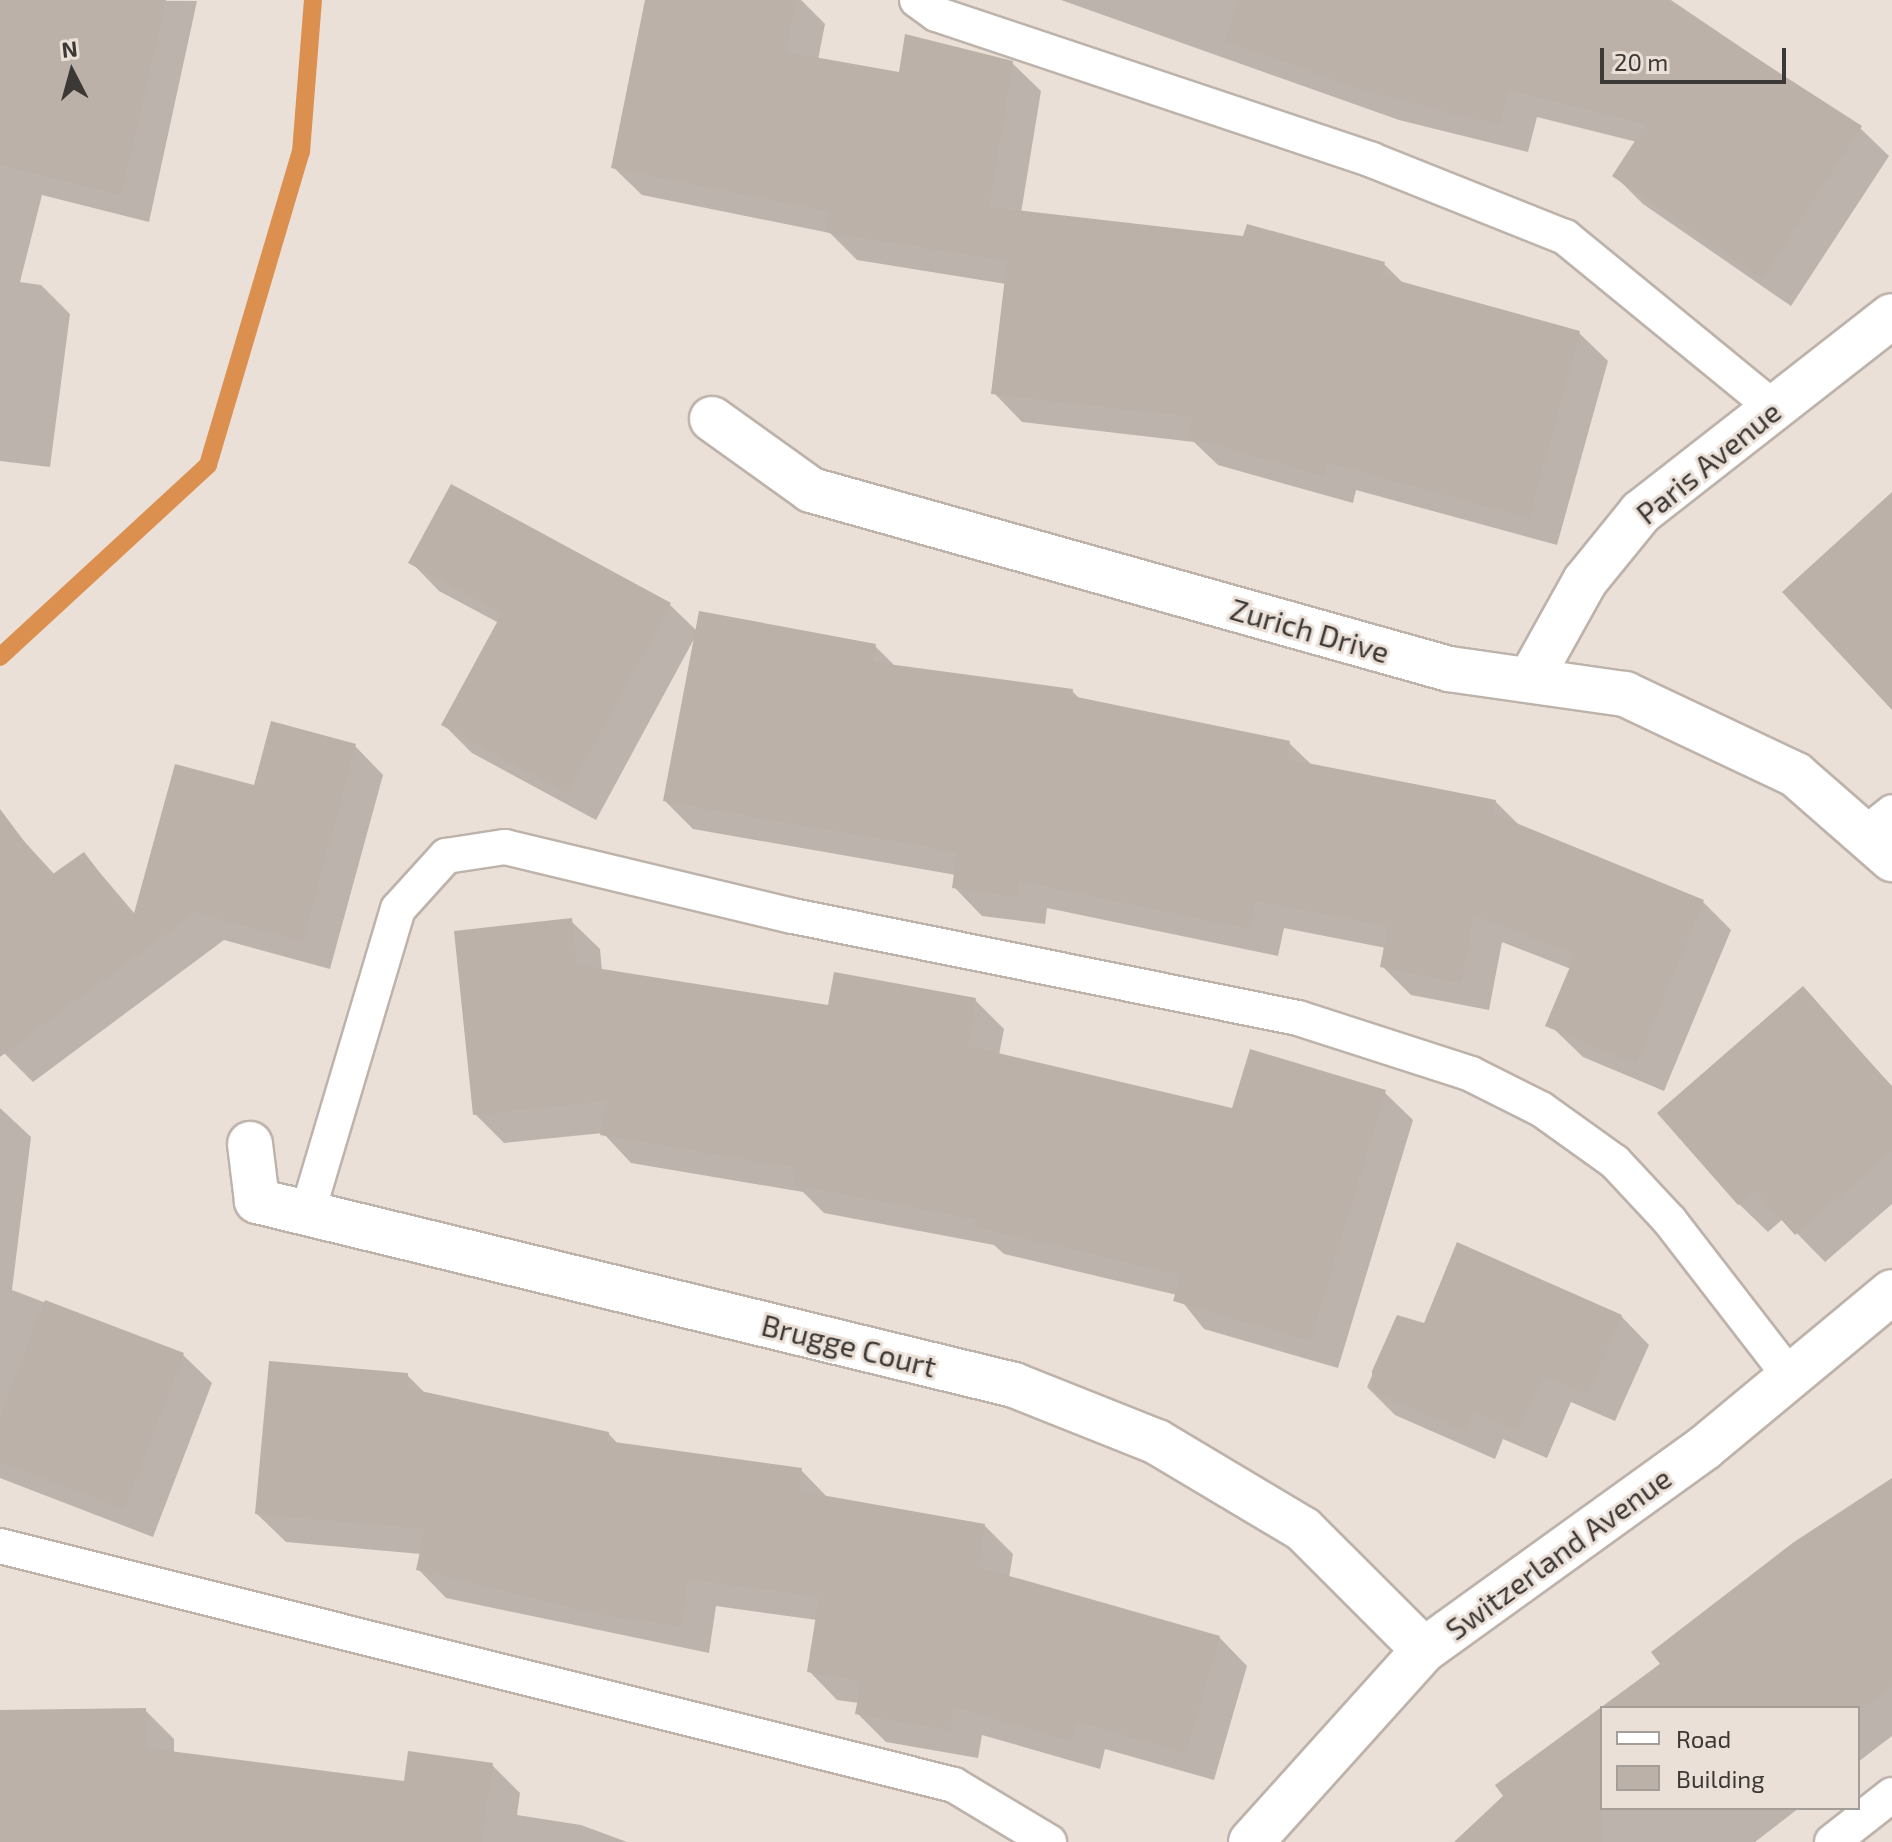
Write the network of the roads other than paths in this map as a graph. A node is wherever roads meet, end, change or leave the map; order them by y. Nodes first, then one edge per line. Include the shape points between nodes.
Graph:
1 (917, 0) edge
2 (1892, 316) edge
3 (1774, 408) junction
4 (712, 419) dead end
5 (1531, 678) junction
6 (1883, 835) edge
7 (250, 1144) dead end
8 (307, 1214) junction
9 (1892, 1292) edge
10 (1790, 1376) junction
11 (0, 1546) edge
12 (1424, 1650) junction
13 (1892, 1795) edge
14 (1049, 1842) edge
15 (1251, 1842) edge
16 (1832, 1842) edge

1 - 3 lane via 936,14 1372,160 1565,237
2 - 3 street, Paris Avenue
3 - 5 street, Paris Avenue via 1641,512 1585,581
4 - 5 street, Zurich Drive via 811,490 1449,669
5 - 6 street, Zurich Drive via 1625,694 1681,716 1796,775
7 - 8 street, Brugge Court via 257,1201
8 - 10 lane via 398,909 446,856 505,847 793,916 1298,1018 1471,1074 1541,1109 1615,1162 1670,1221
8 - 12 street, Brugge Court via 1014,1385 1157,1442 1303,1529
9 - 10 street, Switzerland Avenue
10 - 12 street, Switzerland Avenue via 1704,1448
11 - 14 lane via 954,1785
12 - 15 street, Switzerland Avenue
13 - 16 lane

